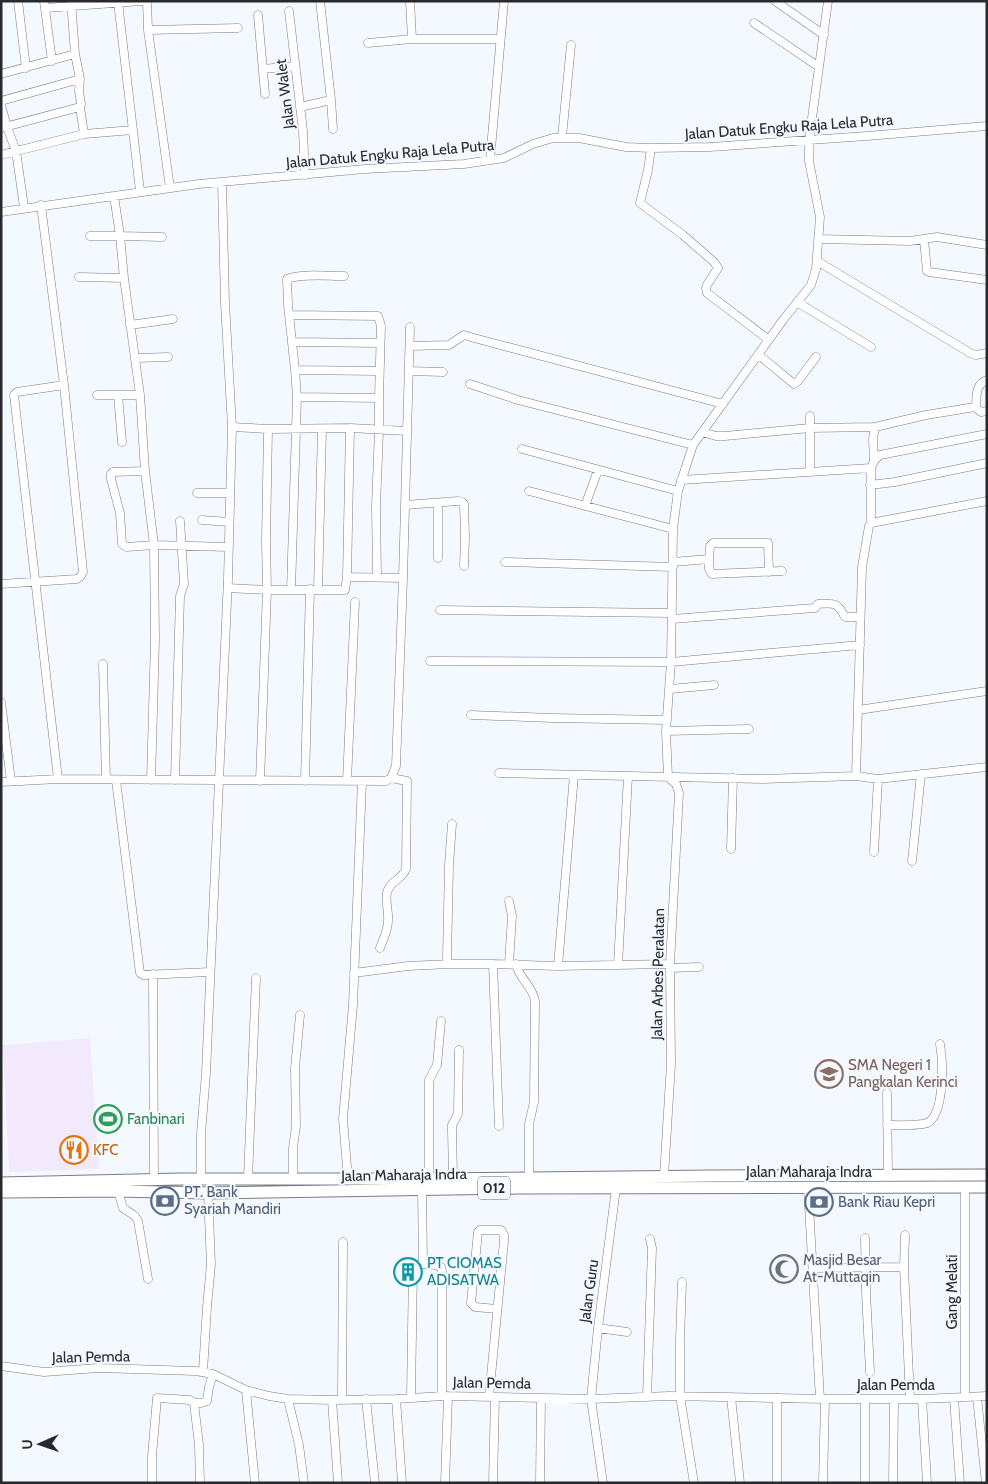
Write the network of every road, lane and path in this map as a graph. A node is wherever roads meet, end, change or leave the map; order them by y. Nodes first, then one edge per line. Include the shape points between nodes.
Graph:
1 (18, 1) edge
2 (141, 1) edge
3 (147, 1) edge
4 (320, 1) edge
5 (410, 1) edge
6 (504, 1) edge
7 (775, 1) edge
8 (98, 2) edge
9 (123, 2) edge
10 (827, 2) edge
11 (71, 4) edge
12 (45, 5) edge
13 (289, 11) dead end
14 (258, 15) dead end
15 (754, 23) dead end
16 (238, 28) dead end
17 (148, 30) junction
18 (824, 35) junction
19 (412, 39) junction
20 (500, 39) junction
21 (368, 43) dead end
22 (571, 45) dead end
23 (75, 54) junction
24 (52, 61) junction
25 (295, 66) junction
26 (819, 67) junction
27 (26, 68) junction
28 (264, 69) junction
29 (1, 74) edge
30 (80, 80) junction
31 (266, 94) dead end
32 (1, 100) edge
33 (331, 100) junction
34 (1, 105) edge
35 (300, 106) junction
36 (80, 107) junction
37 (987, 126) edge
38 (4, 128) edge
39 (333, 129) dead end
40 (133, 130) junction
41 (84, 134) junction
42 (562, 137) junction
43 (809, 140) junction
44 (651, 148) junction
45 (16, 151) junction
46 (1, 155) edge
47 (490, 160) junction
48 (305, 175) junction
49 (222, 182) junction
50 (170, 188) junction
51 (140, 191) junction
52 (114, 196) junction
53 (41, 205) junction
54 (24, 208) junction
55 (1, 212) edge
56 (90, 236) dead end
57 (120, 236) junction
58 (162, 237) dead end
59 (819, 239) junction
60 (924, 240) junction
61 (987, 245) edge
62 (817, 261) junction
63 (344, 276) dead end
64 (79, 277) dead end
65 (124, 278) junction
66 (987, 280) edge
67 (797, 302) junction
68 (290, 315) junction
69 (173, 319) dead end
70 (130, 325) junction
71 (410, 326) dead end
72 (769, 340) junction
73 (292, 342) junction
74 (380, 343) junction
75 (410, 346) junction
76 (872, 346) dead end
77 (987, 353) edge
78 (758, 355) junction
79 (816, 357) dead end
80 (136, 358) junction
81 (168, 358) dead end
82 (295, 370) junction
83 (410, 371) junction
84 (379, 372) junction
85 (443, 372) dead end
86 (987, 380) edge
87 (470, 384) dead end
88 (64, 385) junction
89 (97, 395) dead end
90 (118, 395) junction
91 (140, 395) junction
92 (297, 397) junction
93 (378, 398) junction
94 (723, 404) junction
95 (975, 407) junction
96 (987, 411) edge
97 (810, 416) dead end
98 (232, 427) junction
99 (875, 427) junction
100 (296, 428) junction
101 (350, 428) junction
102 (810, 428) junction
103 (268, 429) junction
104 (322, 429) junction
105 (379, 431) junction
106 (407, 431) junction
107 (702, 432) junction
108 (987, 434) edge
109 (122, 442) dead end
110 (693, 445) junction
111 (522, 449) dead end
112 (987, 463) edge
113 (872, 464) junction
114 (598, 470) junction
115 (145, 471) junction
116 (810, 471) junction
117 (681, 480) junction
118 (870, 485) junction
119 (529, 490) dead end
120 (678, 491) junction
121 (197, 493) dead end
122 (230, 493) junction
123 (987, 501) edge
124 (438, 503) junction
125 (404, 504) junction
126 (585, 506) junction
127 (202, 520) dead end
128 (180, 521) dead end
129 (229, 522) junction
130 (871, 523) junction
131 (673, 529) junction
132 (154, 545) junction
133 (182, 546) junction
134 (229, 547) junction
135 (438, 558) dead end
136 (710, 559) junction
137 (505, 562) dead end
138 (673, 565) junction
139 (464, 566) dead end
140 (782, 571) dead end
141 (769, 572) junction
142 (347, 577) junction
143 (377, 577) junction
144 (403, 578) junction
145 (36, 582) junction
146 (1, 584) edge
147 (228, 588) junction
148 (267, 590) junction
149 (291, 590) junction
150 (314, 590) junction
151 (354, 602) dead end
152 (440, 610) dead end
153 (672, 616) junction
154 (860, 618) junction
155 (860, 645) junction
156 (430, 661) dead end
157 (671, 662) junction
158 (103, 664) dead end
159 (714, 685) dead end
160 (670, 689) junction
161 (987, 691) edge
162 (1, 702) edge
163 (858, 710) junction
164 (471, 715) dead end
165 (667, 720) junction
166 (749, 728) dead end
167 (666, 731) junction
168 (987, 767) edge
169 (499, 773) dead end
170 (921, 774) junction
171 (574, 775) junction
172 (628, 776) junction
173 (856, 776) junction
174 (668, 777) junction
175 (391, 778) junction
176 (733, 778) junction
177 (58, 779) junction
178 (106, 779) junction
179 (878, 779) junction
180 (116, 780) junction
181 (151, 780) junction
182 (175, 780) junction
183 (218, 780) junction
184 (11, 781) junction
185 (260, 781) junction
186 (305, 781) junction
187 (347, 781) junction
188 (362, 781) junction
189 (1, 782) edge
190 (452, 824) dead end
191 (731, 849) dead end
192 (874, 852) dead end
193 (912, 861) dead end
194 (509, 901) dead end
195 (380, 948) dead end
196 (449, 964) junction
197 (492, 964) junction
198 (513, 964) junction
199 (618, 965) junction
200 (558, 966) junction
201 (670, 966) junction
202 (699, 967) dead end
203 (210, 972) junction
204 (354, 973) junction
205 (153, 974) junction
206 (256, 978) dead end
207 (300, 1016) dead end
208 (441, 1021) dead end
209 (940, 1044) dead end
210 (460, 1050) dead end
211 (887, 1093) dead end
212 (887, 1125) junction
213 (499, 1126) dead end
214 (664, 1176) junction
215 (888, 1176) junction
216 (987, 1176) edge
217 (530, 1177) junction
218 (453, 1178) junction
219 (154, 1179) junction
220 (201, 1179) junction
221 (248, 1179) junction
222 (293, 1179) junction
223 (348, 1179) junction
224 (428, 1179) junction
225 (1, 1182) edge
226 (599, 1182) junction
227 (966, 1187) junction
228 (987, 1187) edge
229 (616, 1188) junction
230 (808, 1188) junction
231 (422, 1190) junction
232 (118, 1191) junction
233 (1, 1192) edge
234 (208, 1194) junction
235 (904, 1234) dead end
236 (866, 1238) dead end
237 (650, 1239) dead end
238 (343, 1242) dead end
239 (423, 1264) junction
240 (866, 1267) junction
241 (904, 1267) junction
242 (813, 1268) junction
243 (148, 1279) dead end
244 (682, 1282) dead end
245 (498, 1309) junction
246 (598, 1328) junction
247 (627, 1332) dead end
248 (1, 1366) edge
249 (203, 1372) junction
250 (870, 1372) dead end
251 (213, 1374) junction
252 (246, 1390) junction
253 (445, 1396) junction
254 (680, 1396) junction
255 (987, 1396) edge
256 (411, 1397) junction
257 (492, 1397) junction
258 (647, 1397) junction
259 (731, 1397) junction
260 (977, 1397) junction
261 (542, 1398) junction
262 (776, 1398) junction
263 (954, 1398) junction
264 (965, 1398) junction
265 (288, 1399) junction
266 (396, 1399) junction
267 (591, 1399) junction
268 (822, 1399) junction
269 (865, 1399) junction
270 (894, 1399) junction
271 (910, 1399) junction
272 (922, 1399) junction
273 (332, 1400) junction
274 (342, 1400) junction
275 (366, 1400) junction
276 (194, 1403) junction
277 (152, 1483) edge
278 (200, 1483) edge
279 (255, 1483) edge
280 (304, 1483) edge
281 (338, 1483) edge
282 (375, 1483) edge
283 (402, 1483) edge
284 (445, 1483) edge
285 (494, 1483) edge
286 (540, 1483) edge
287 (603, 1483) edge
288 (694, 1483) edge
289 (740, 1483) edge
290 (777, 1483) edge
291 (823, 1483) edge
292 (866, 1483) edge
293 (893, 1483) edge
294 (928, 1483) edge
295 (960, 1483) edge
296 (986, 1483) edge

1 - 27 street
2 - 9 street
3 - 17 street
4 - 33 street
5 - 19 street
6 - 20 street
7 - 18 street
8 - 9 street
8 - 11 street
9 - 40 street
10 - 18 street
11 - 12 street
11 - 23 street
12 - 24 street
13 - 25 street, Jalan Walet
14 - 28 street
15 - 26 street
16 - 17 street
17 - 50 street
18 - 26 street
19 - 20 street
19 - 21 street
20 - 47 street
22 - 42 street
23 - 24 street
23 - 30 street
24 - 27 street
25 - 28 street
25 - 35 street, Jalan Walet
26 - 43 street
27 - 29 street
28 - 31 street
30 - 32 street
30 - 36 street
33 - 35 street
33 - 39 street
34 - 38 street
35 - 48 street, Jalan Walet
36 - 38 street
36 - 41 street
37 - 43 street, Jalan Datuk Engku Raja Lela Putra
38 - 45 street
40 - 41 street
40 - 51 street
41 - 45 street
42 - 44 street, Jalan Datuk Engku Raja Lela Putra
42 - 47 street, Jalan Datuk Engku Raja Lela Putra
43 - 44 street, Jalan Datuk Engku Raja Lela Putra
43 - 59 street via 808,161 819,209
44 - 72 street via 640,203 714,262 718,268 706,285 708,293
45 - 46 street
45 - 54 street
47 - 48 street, Jalan Datuk Engku Raja Lela Putra
48 - 49 street, Jalan Datuk Engku Raja Lela Putra
49 - 50 street, Jalan Datuk Engku Raja Lela Putra
49 - 98 street
50 - 51 street, Jalan Datuk Engku Raja Lela Putra
51 - 52 street, Jalan Datuk Engku Raja Lela Putra
52 - 53 street, Jalan Datuk Engku Raja Lela Putra
52 - 57 street
53 - 54 street, Jalan Datuk Engku Raja Lela Putra
53 - 88 street
54 - 55 street, Jalan Datuk Engku Raja Lela Putra
56 - 57 street
57 - 58 street
57 - 65 street
59 - 60 street
59 - 62 street
60 - 61 street via 937,237
60 - 66 street via 927,271
62 - 67 street via 811,285
62 - 77 street via 972,354
63 - 68 street via 287,279
64 - 65 street
65 - 70 street
67 - 72 street
67 - 76 street
68 - 73 street
68 - 74 street via 378,316 381,321
69 - 70 street
70 - 80 street
71 - 75 street
72 - 78 street
73 - 74 street
73 - 82 street
74 - 84 street
75 - 83 street
75 - 94 street via 449,345 466,335
78 - 79 street via 794,384
78 - 94 street
80 - 81 street
80 - 91 street
82 - 84 street
82 - 92 street
83 - 85 street
83 - 106 street
84 - 93 street
86 - 95 street via 978,386
87 - 110 street via 518,400
88 - 145 street via 83,572 77,579
88 - 145 street via 14,395
89 - 90 street
90 - 91 street
90 - 109 street
91 - 115 street
92 - 93 street
92 - 100 street
93 - 105 street
94 - 107 street
95 - 96 street via 981,412
95 - 99 street
97 - 102 street
98 - 103 street
98 - 122 street
99 - 102 street
99 - 113 street
100 - 103 street
100 - 104 street
100 - 149 street
101 - 104 street
101 - 105 street
101 - 142 street
102 - 107 street via 725,436
102 - 116 street
103 - 148 street
104 - 150 street
105 - 106 street
105 - 143 street
106 - 125 street
107 - 110 street
108 - 113 street via 880,455
110 - 117 street
111 - 114 street
112 - 118 street
113 - 116 street
113 - 118 street
114 - 120 street
114 - 126 street
115 - 132 street
115 - 132 street via 113,472 110,479 120,512 122,544 127,547
116 - 117 street
117 - 120 street
118 - 130 street
119 - 126 street
120 - 131 street
121 - 122 street
122 - 129 street
123 - 130 street
124 - 125 street
124 - 135 street
124 - 139 street via 461,501 464,504
125 - 144 street
126 - 131 street
127 - 129 street
128 - 133 street
129 - 134 street
130 - 154 street via 862,567
131 - 138 street
132 - 133 street
132 - 181 street
133 - 134 street
133 - 182 street via 184,584 180,596
134 - 147 street
136 - 138 street
136 - 141 street via 712,574
136 - 141 street via 713,543 768,543
137 - 138 street
138 - 153 street
140 - 141 street
142 - 143 street
142 - 150 street via 345,590
143 - 144 street
144 - 175 street via 396,766
145 - 146 street
145 - 177 street
147 - 148 street
147 - 183 street
148 - 149 street
148 - 185 street
149 - 150 street
150 - 186 street
151 - 187 street
152 - 153 street
153 - 154 street via 815,608 818,604 832,603 842,610 845,618
153 - 157 street
154 - 155 street
155 - 157 street
155 - 163 street
156 - 157 street
157 - 160 street
158 - 178 street
159 - 160 street
160 - 165 street
161 - 163 street
162 - 184 street
163 - 173 street
164 - 165 street
165 - 167 street
166 - 167 street
167 - 174 street
168 - 170 street
169 - 171 street
170 - 179 street
170 - 193 street
171 - 172 street
171 - 200 street
172 - 174 street
172 - 199 street
173 - 176 street
173 - 179 street
174 - 176 street
174 - 201 street, Jalan Arbes Peralatan via 680,792
175 - 188 street
175 - 195 street via 408,783 406,869 391,883 387,893 388,921
176 - 191 street
177 - 178 street
177 - 184 street
178 - 180 street
179 - 192 street
180 - 181 street
180 - 205 street via 140,973
181 - 182 street
182 - 183 street
183 - 185 street
183 - 203 street
184 - 189 street
185 - 186 street
186 - 187 street
187 - 188 street
188 - 204 street
190 - 196 street
194 - 198 street
196 - 197 street
196 - 204 street
197 - 198 street
197 - 213 street
198 - 200 street
198 - 217 street via 532,991 535,1001 534,1102 529,1124
199 - 200 street
199 - 201 street
201 - 202 street
201 - 214 street, Jalan Arbes Peralatan via 671,1064
203 - 205 street
203 - 220 street
204 - 223 street via 352,1035 343,1119
205 - 219 street
206 - 221 street
207 - 222 street
208 - 224 street via 437,1065 429,1080
209 - 212 street via 943,1070 933,1118 925,1124
210 - 218 street via 458,1114 452,1125
211 - 212 street
212 - 215 street
214 - 215 highway, Jalan Maharaja Indra / 012
214 - 226 highway, Jalan Maharaja Indra / 012
215 - 216 highway, Jalan Maharaja Indra / 012
217 - 218 highway, Jalan Maharaja Indra / 012
217 - 226 highway, Jalan Maharaja Indra / 012
218 - 224 highway, Jalan Maharaja Indra / 012
219 - 220 highway, Jalan Maharaja Indra / 012
219 - 225 highway, Jalan Maharaja Indra / 012
220 - 221 highway, Jalan Maharaja Indra / 012
221 - 222 highway, Jalan Maharaja Indra / 012
222 - 223 highway, Jalan Maharaja Indra / 012
223 - 224 highway, Jalan Maharaja Indra / 012
226 - 229 highway, Jalan Maharaja Indra / 012
226 - 231 highway, Jalan Maharaja Indra / 012
227 - 228 highway, Jalan Maharaja Indra / 012
227 - 230 highway, Jalan Maharaja Indra / 012
227 - 264 street, Gang Melati
229 - 230 highway, Jalan Maharaja Indra / 012
229 - 246 street, Jalan Guru
230 - 242 street
231 - 234 highway, Jalan Maharaja Indra / 012
231 - 239 street
232 - 233 highway, Jalan Maharaja Indra / 012
232 - 234 highway, Jalan Maharaja Indra / 012
232 - 243 street via 123,1208 138,1221
234 - 249 street via 211,1264
235 - 241 street
236 - 240 street
237 - 258 street
238 - 274 street
239 - 253 street via 437,1265 442,1271
239 - 256 street via 413,1267
240 - 241 street
240 - 242 street
240 - 250 street
241 - 271 street
242 - 268 street
244 - 254 street
245 - 245 street via 504,1235 501,1230 480,1230 471,1303 475,1307
245 - 257 street
246 - 247 street
246 - 267 street, Jalan Guru
248 - 249 street, Jalan Pemda via 44,1372 98,1368
249 - 251 street, Jalan Pemda
251 - 252 street, Jalan Pemda
251 - 276 street via 207,1401
252 - 265 street, Jalan Pemda
252 - 279 street
253 - 256 street, Jalan Pemda
253 - 257 street, Jalan Pemda
253 - 284 street
254 - 258 street, Jalan Pemda
254 - 259 street, Jalan Pemda
254 - 288 street
255 - 260 street, Jalan Pemda
256 - 266 street, Jalan Pemda
257 - 261 street, Jalan Pemda
257 - 285 street
258 - 267 street, Jalan Pemda
259 - 262 street, Jalan Pemda
259 - 289 street
260 - 264 street, Jalan Pemda
260 - 296 street
261 - 267 street, Jalan Pemda
261 - 286 street
262 - 268 street, Jalan Pemda
262 - 290 street
263 - 264 street, Jalan Pemda
263 - 272 street, Jalan Pemda
263 - 295 street
265 - 273 street, Jalan Pemda
265 - 280 street
266 - 275 street, Jalan Pemda
266 - 283 street
267 - 287 street, Jalan Guru
268 - 269 street, Jalan Pemda
268 - 291 street
269 - 270 street, Jalan Pemda
269 - 292 street
270 - 271 street, Jalan Pemda
270 - 293 street
271 - 272 street, Jalan Pemda
272 - 294 street
273 - 274 street, Jalan Pemda
273 - 281 street
274 - 275 street, Jalan Pemda
275 - 282 street
276 - 277 street via 157,1398
276 - 278 street

